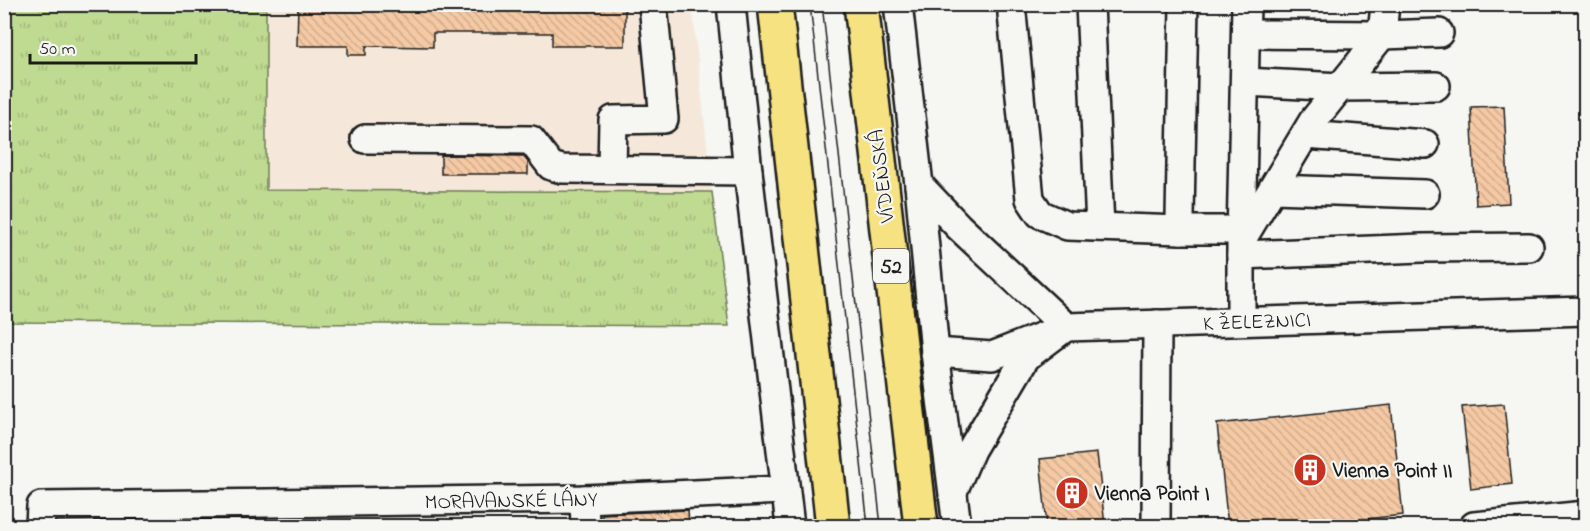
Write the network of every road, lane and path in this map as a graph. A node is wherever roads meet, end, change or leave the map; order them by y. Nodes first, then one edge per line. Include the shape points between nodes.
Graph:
1 (653, 4) edge
2 (731, 4) edge
3 (775, 4) edge
4 (861, 4) edge
5 (898, 4) edge
6 (1090, 4) edge
7 (1184, 4) edge
8 (1246, 4) edge
9 (1384, 4) edge
10 (1012, 14) dead end
11 (1439, 33) dead end
12 (1245, 34) junction
13 (1382, 35) junction
14 (1245, 82) junction
15 (1436, 86) dead end
16 (1341, 87) junction
17 (1305, 135) junction
18 (365, 139) dead end
19 (1425, 144) dead end
20 (612, 170) junction
21 (748, 171) junction
22 (918, 185) junction
23 (1273, 189) junction
24 (1425, 194) dead end
25 (1100, 227) junction
26 (1181, 230) junction
27 (1241, 242) junction
28 (1529, 247) dead end
29 (1586, 312) edge
30 (1241, 321) junction
31 (1156, 324) junction
32 (1066, 327) junction
33 (935, 352) junction
34 (785, 490) junction
35 (953, 491) junction
36 (584, 499) junction
37 (1586, 515) edge
38 (40, 526) edge
39 (585, 526) edge
40 (789, 526) edge
41 (833, 526) edge
42 (921, 526) edge
43 (957, 526) edge
44 (1155, 526) edge
45 (1474, 526) edge

1 - 20 street via 664,119 613,120
2 - 21 street
3 - 41 highway
4 - 42 highway, VÍDEŇSKÁ / 52
5 - 22 street, VÍDEŇSKÁ
6 - 25 street
7 - 26 street
8 - 12 street
9 - 13 street
10 - 25 street via 1030,199 1040,214 1067,226
11 - 13 street
12 - 13 street
12 - 14 street
13 - 16 street
14 - 16 street
14 - 27 street
15 - 16 street
16 - 17 street
17 - 19 street
17 - 23 street
18 - 20 street via 531,140 551,166
20 - 21 street
21 - 34 street
22 - 32 street
22 - 33 street, VÍDEŇSKÁ
23 - 24 street
23 - 27 street
25 - 26 street
26 - 27 street
27 - 28 street
27 - 30 street
29 - 30 street, K ŽELEZNICI
30 - 31 street, K ŽELEZNICI
31 - 32 street, K ŽELEZNICI
31 - 44 street
32 - 33 street, K ŽELEZNICI via 992,356
32 - 35 street via 1026,357 971,450
33 - 35 street, VÍDEŇSKÁ
34 - 36 street, MORAVANSKÉ LÁNY
34 - 40 street
35 - 43 street, VÍDEŇSKÁ
36 - 38 street, MORAVANSKÉ LÁNY via 41,507
36 - 39 street
37 - 45 street

